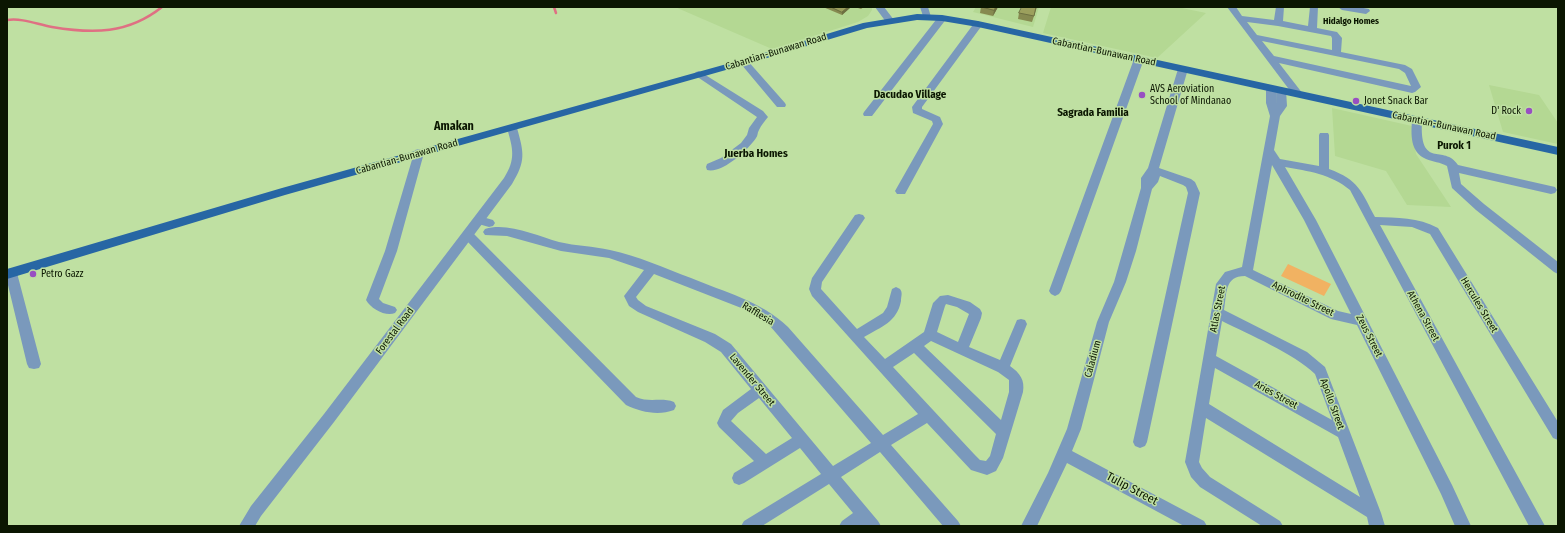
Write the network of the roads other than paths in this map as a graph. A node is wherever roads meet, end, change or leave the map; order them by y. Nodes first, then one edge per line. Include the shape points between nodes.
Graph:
1 (878, 7) edge
2 (1231, 7) edge
3 (1280, 7) edge
4 (1314, 7) edge
5 (1342, 7) edge
6 (1366, 11) dead end
7 (926, 12) edge
8 (942, 18) junction
9 (1239, 18) junction
10 (889, 20) junction
11 (1278, 23) junction
12 (978, 24) junction
13 (1312, 30) junction
14 (1254, 37) junction
15 (1336, 53) junction
16 (1270, 58) junction
17 (1139, 59) junction
18 (744, 62) junction
19 (1182, 69) junction
20 (699, 74) junction
21 (1271, 88) junction
22 (1281, 90) junction
23 (1298, 94) junction
24 (781, 105) dead end
25 (868, 114) dead end
26 (1275, 116) junction
27 (1417, 120) junction
28 (512, 128) junction
29 (1324, 135) dead end
30 (1558, 151) edge
31 (419, 153) junction
32 (1271, 158) junction
33 (711, 167) dead end
34 (1456, 168) dead end
35 (1153, 170) junction
36 (1324, 171) junction
37 (1551, 190) dead end
38 (901, 191) dead end
39 (858, 218) dead end
40 (1372, 221) junction
41 (483, 227) junction
42 (652, 268) junction
43 (1558, 269) edge
44 (1247, 272) junction
45 (9, 274) edge
46 (1055, 291) dead end
47 (896, 292) dead end
48 (391, 310) dead end
49 (1217, 312) junction
50 (1361, 320) junction
51 (1021, 324) dead end
52 (930, 334) junction
53 (855, 336) junction
54 (914, 345) junction
55 (961, 349) junction
56 (1209, 358) junction
57 (34, 364) dead end
58 (883, 367) junction
59 (1003, 368) junction
60 (760, 390) junction
61 (669, 406) dead end
62 (1200, 407) junction
63 (928, 415) junction
64 (1004, 432) junction
65 (1343, 432) junction
66 (1558, 434) edge
67 (801, 440) junction
68 (1140, 442) dead end
69 (881, 444) junction
70 (1064, 454) junction
71 (765, 462) junction
72 (831, 475) junction
73 (738, 478) dead end
74 (1376, 520) edge
75 (868, 521) edge
76 (247, 526) edge
77 (749, 526) edge
78 (847, 526) edge
79 (953, 526) edge
80 (1029, 526) edge
81 (1199, 526) edge
82 (1275, 526) edge
83 (1463, 526) edge
84 (1537, 526) edge

1 - 10 street
2 - 9 street
3 - 11 street
4 - 13 street
5 - 6 street
7 - 8 main road, Cabantian-Bunawan Road
7 - 10 main road, Cabantian-Bunawan Road
8 - 12 main road, Cabantian-Bunawan Road
8 - 25 street
9 - 11 street
9 - 14 street
10 - 18 main road, Cabantian-Bunawan Road
11 - 13 street
12 - 17 main road, Cabantian-Bunawan Road
12 - 38 street via 917,107 920,112 936,119 938,124
13 - 15 street via 1337,36
14 - 15 street
14 - 16 street
15 - 16 street via 1402,67 1409,71 1416,86 1412,90
16 - 23 street
17 - 19 main road, Cabantian-Bunawan Road
17 - 46 street
18 - 20 main road, Cabantian-Bunawan Road
18 - 24 street
19 - 21 main road, Cabantian-Bunawan Road
19 - 35 street, Caladium
20 - 28 main road, Cabantian-Bunawan Road
20 - 33 street via 763,117 745,144 725,161
21 - 22 main road, Cabantian-Bunawan Road
21 - 26 street via 1271,103
22 - 23 main road, Cabantian-Bunawan Road
22 - 26 street via 1282,106
23 - 27 main road, Cabantian-Bunawan Road
26 - 32 street
27 - 30 main road, Cabantian-Bunawan Road
27 - 43 street via 1419,149 1429,156 1451,163 1456,185
28 - 31 main road, Cabantian-Bunawan Road
28 - 41 street, Forestal Road via 519,161
29 - 36 street
31 - 45 main road, Cabantian-Bunawan Road
31 - 48 street via 391,251 372,300 379,306
32 - 36 street, Athena Street
32 - 44 street
32 - 50 street, Zeus Street via 1310,220
34 - 37 street
35 - 68 street via 1187,182 1193,189 1194,198
35 - 70 street, Caladium via 1155,176 1146,188 1130,251 1103,322 1080,410
36 - 40 street, Athena Street via 1337,175 1354,188
39 - 53 street via 815,285 819,297
40 - 66 street, Hercules Street via 1416,223 1434,231
40 - 84 street, Athena Street
41 - 42 street, Rafflesia via 561,247 621,257
41 - 61 street via 631,401 652,408
41 - 76 street, Forestal Road via 256,511
42 - 60 street, Lavender Street via 630,296 633,303 718,342 726,348
42 - 69 street, Rafflesia via 753,308 774,322
44 - 49 street, Atlas Street via 1232,273 1224,280
44 - 50 street, Aphrodite Street via 1335,315
45 - 57 street
47 - 53 street via 893,308 887,317
49 - 56 street, Atlas Street
49 - 65 street, Apollo Street via 1302,356 1315,366 1323,379
50 - 83 street, Zeus Street via 1448,490
51 - 59 street
52 - 54 street
52 - 55 street
52 - 55 street via 941,300 949,300 972,309 976,315
53 - 58 street
54 - 58 street
54 - 64 street
55 - 59 street
56 - 62 street, Atlas Street
56 - 65 street, Aries Street
58 - 63 street
59 - 64 street via 1015,377 1017,387
60 - 67 street, Lavender Street
60 - 71 street via 729,412 724,423
62 - 74 street
62 - 82 street, Atlas Street via 1192,455 1196,472 1212,486
63 - 64 street via 969,459 982,467 991,466
63 - 69 street
65 - 74 street, Apollo Street
67 - 71 street
67 - 72 street, Lavender Street
69 - 72 street
69 - 79 street, Rafflesia
70 - 80 street, Caladium
70 - 81 street, Tulip Street
71 - 73 street
72 - 75 street, Lavender Street
72 - 77 street
75 - 78 street

